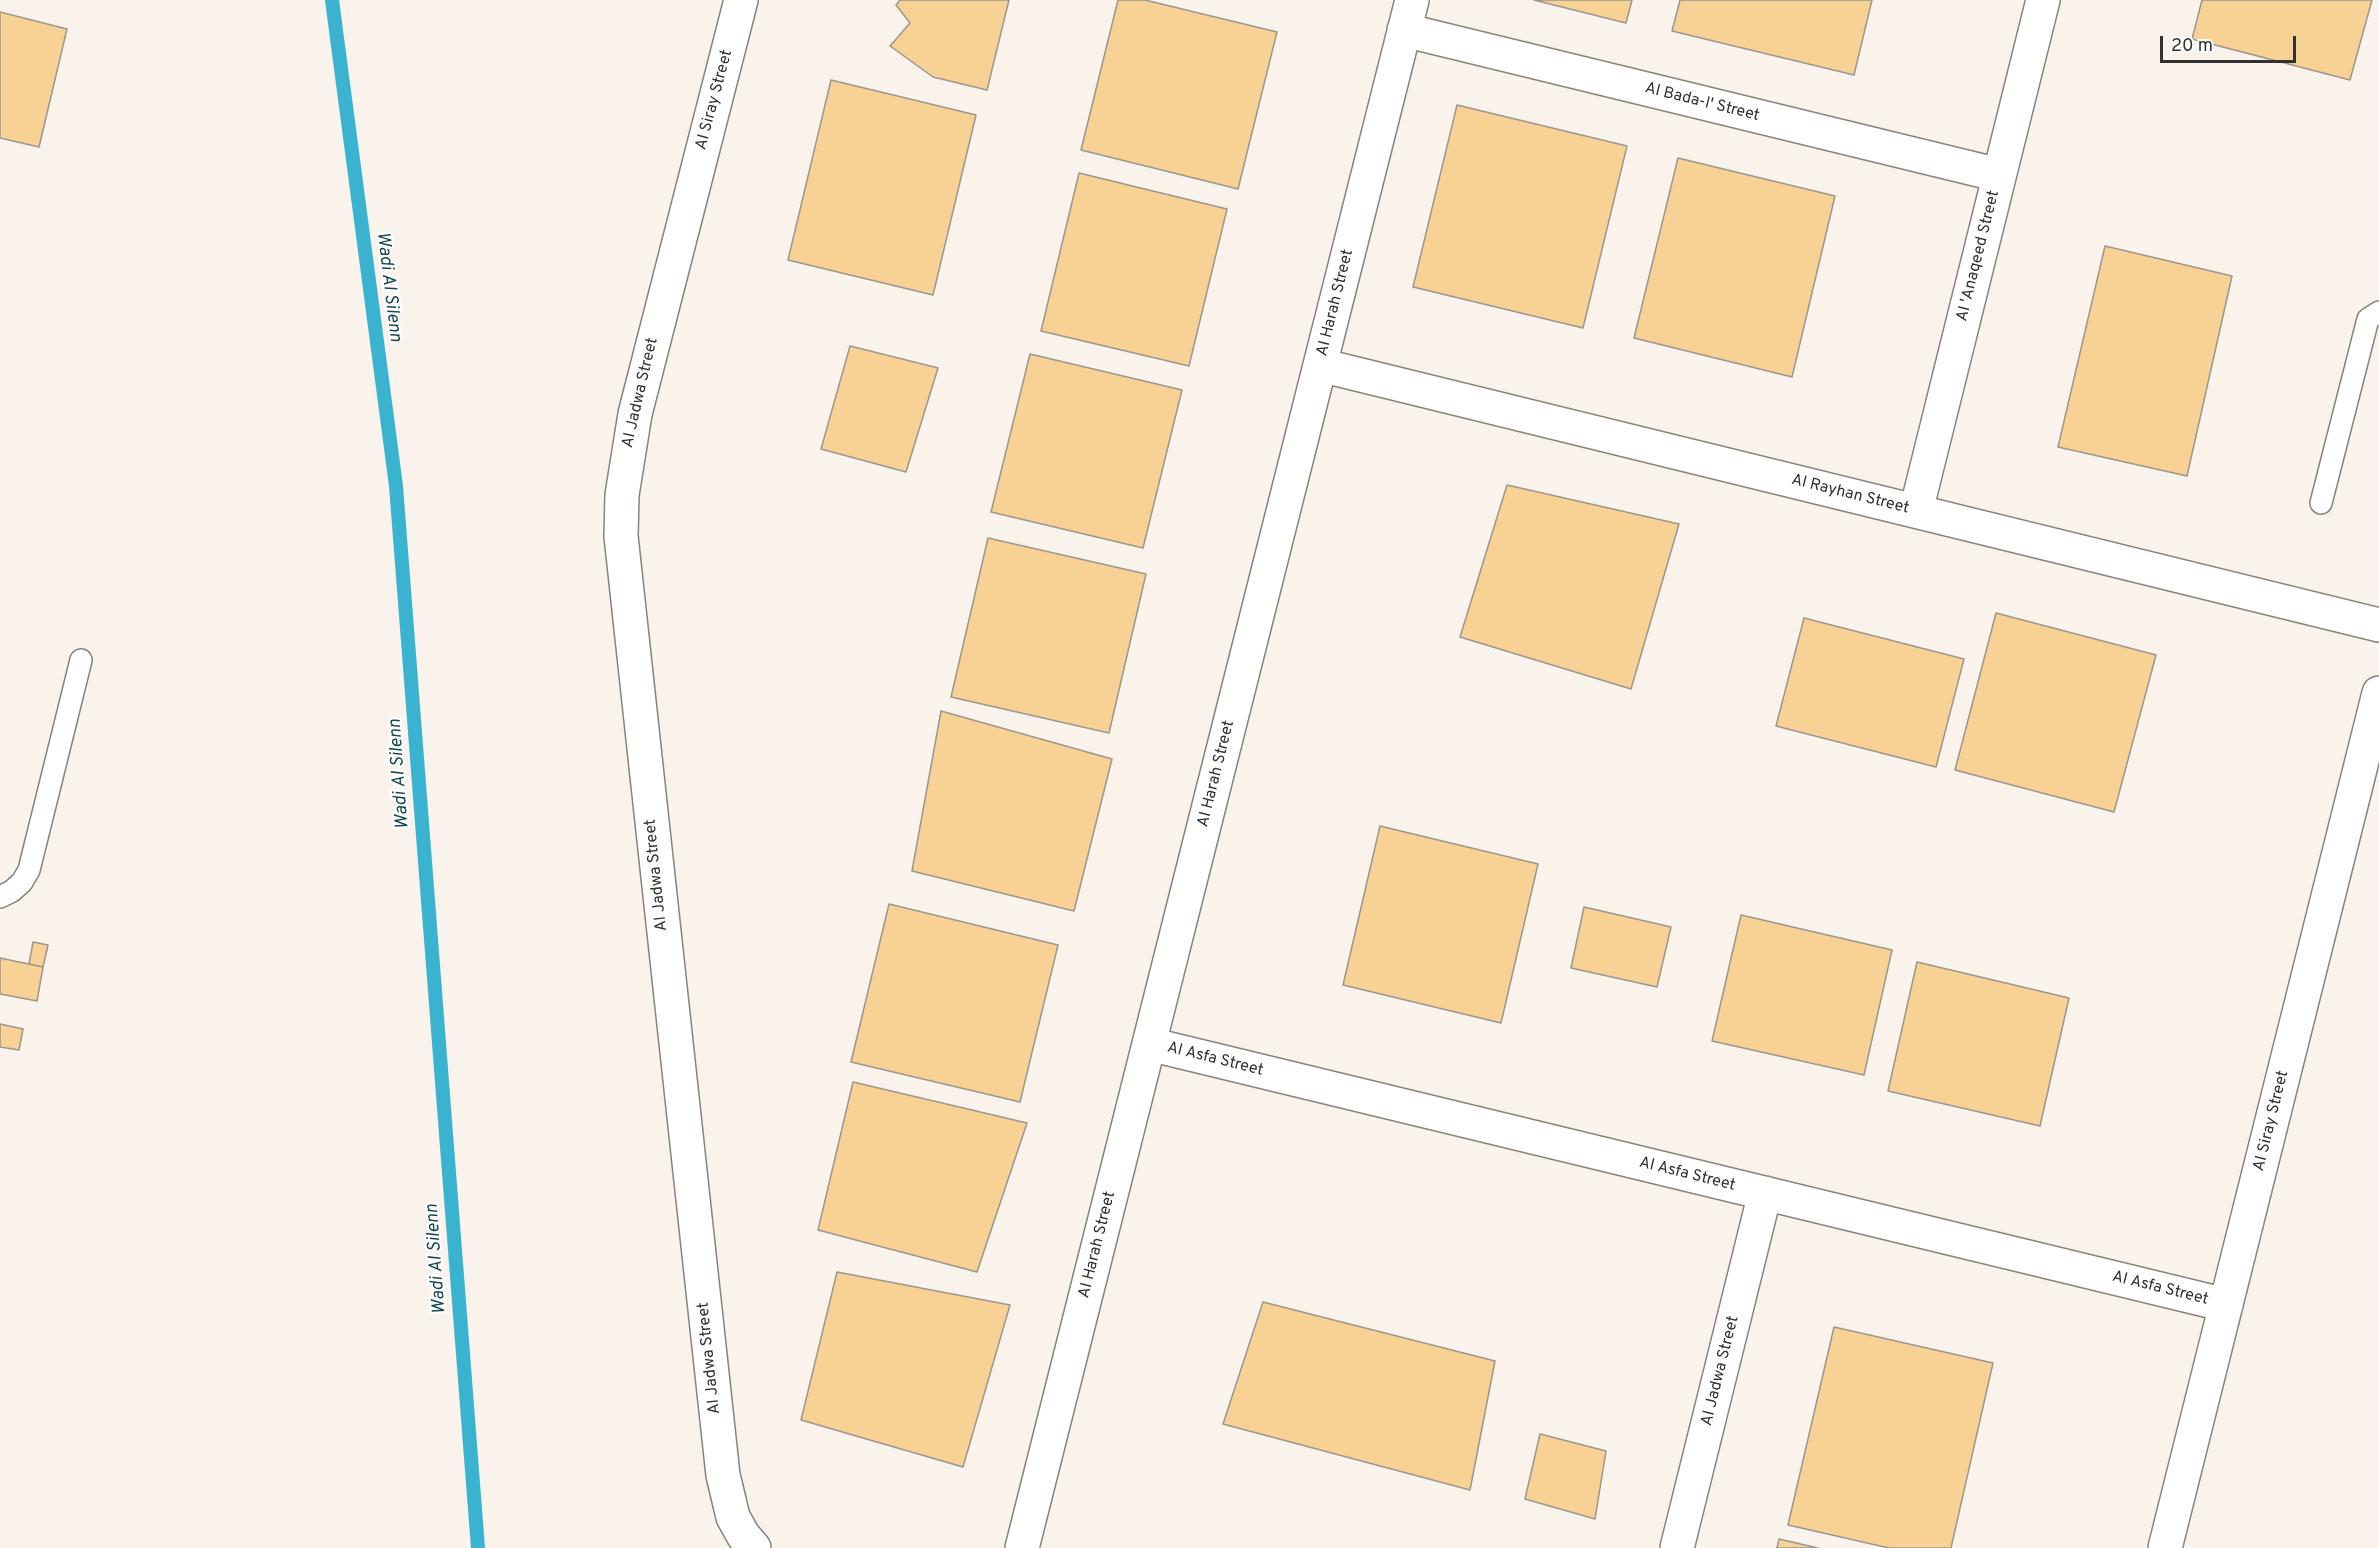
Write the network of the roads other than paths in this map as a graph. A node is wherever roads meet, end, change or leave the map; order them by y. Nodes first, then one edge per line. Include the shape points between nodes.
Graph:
1 (741, 0) edge
2 (2043, 0) edge
3 (1408, 15) edge
4 (1999, 175) junction
5 (689, 200) joint
6 (2379, 312) edge
7 (1320, 364) junction
8 (2321, 503) dead end
9 (1916, 511) junction
10 (2379, 625) edge
11 (81, 660) dead end
12 (2379, 693) edge
13 (0, 897) edge
14 (1149, 1044) junction
15 (1765, 1194) junction
16 (2226, 1305) junction
17 (754, 1548) edge
18 (1022, 1548) edge
19 (1677, 1548) edge
20 (2165, 1548) edge

1 - 5 street, Al Siray Street
2 - 4 street, Al 'Anaqeed Street
3 - 4 street, Al Bada-I' Street
3 - 7 street, Al Harah Street
4 - 9 street, Al 'Anaqeed Street
5 - 17 street, Al Jadwa Street via 635,414 622,495 621,536 723,1475 733,1517
6 - 8 lane via 2368,320
7 - 9 street, Al Rayhan Street
7 - 14 street, Al Harah Street
9 - 10 street, Al Rayhan Street
11 - 13 lane via 29,870 22,882
12 - 16 street, Al Siray Street
14 - 15 street, Al Asfa Street
14 - 18 street, Al Harah Street
15 - 16 street, Al Asfa Street
15 - 19 street, Al Jadwa Street
16 - 20 street, Al Siray Street

